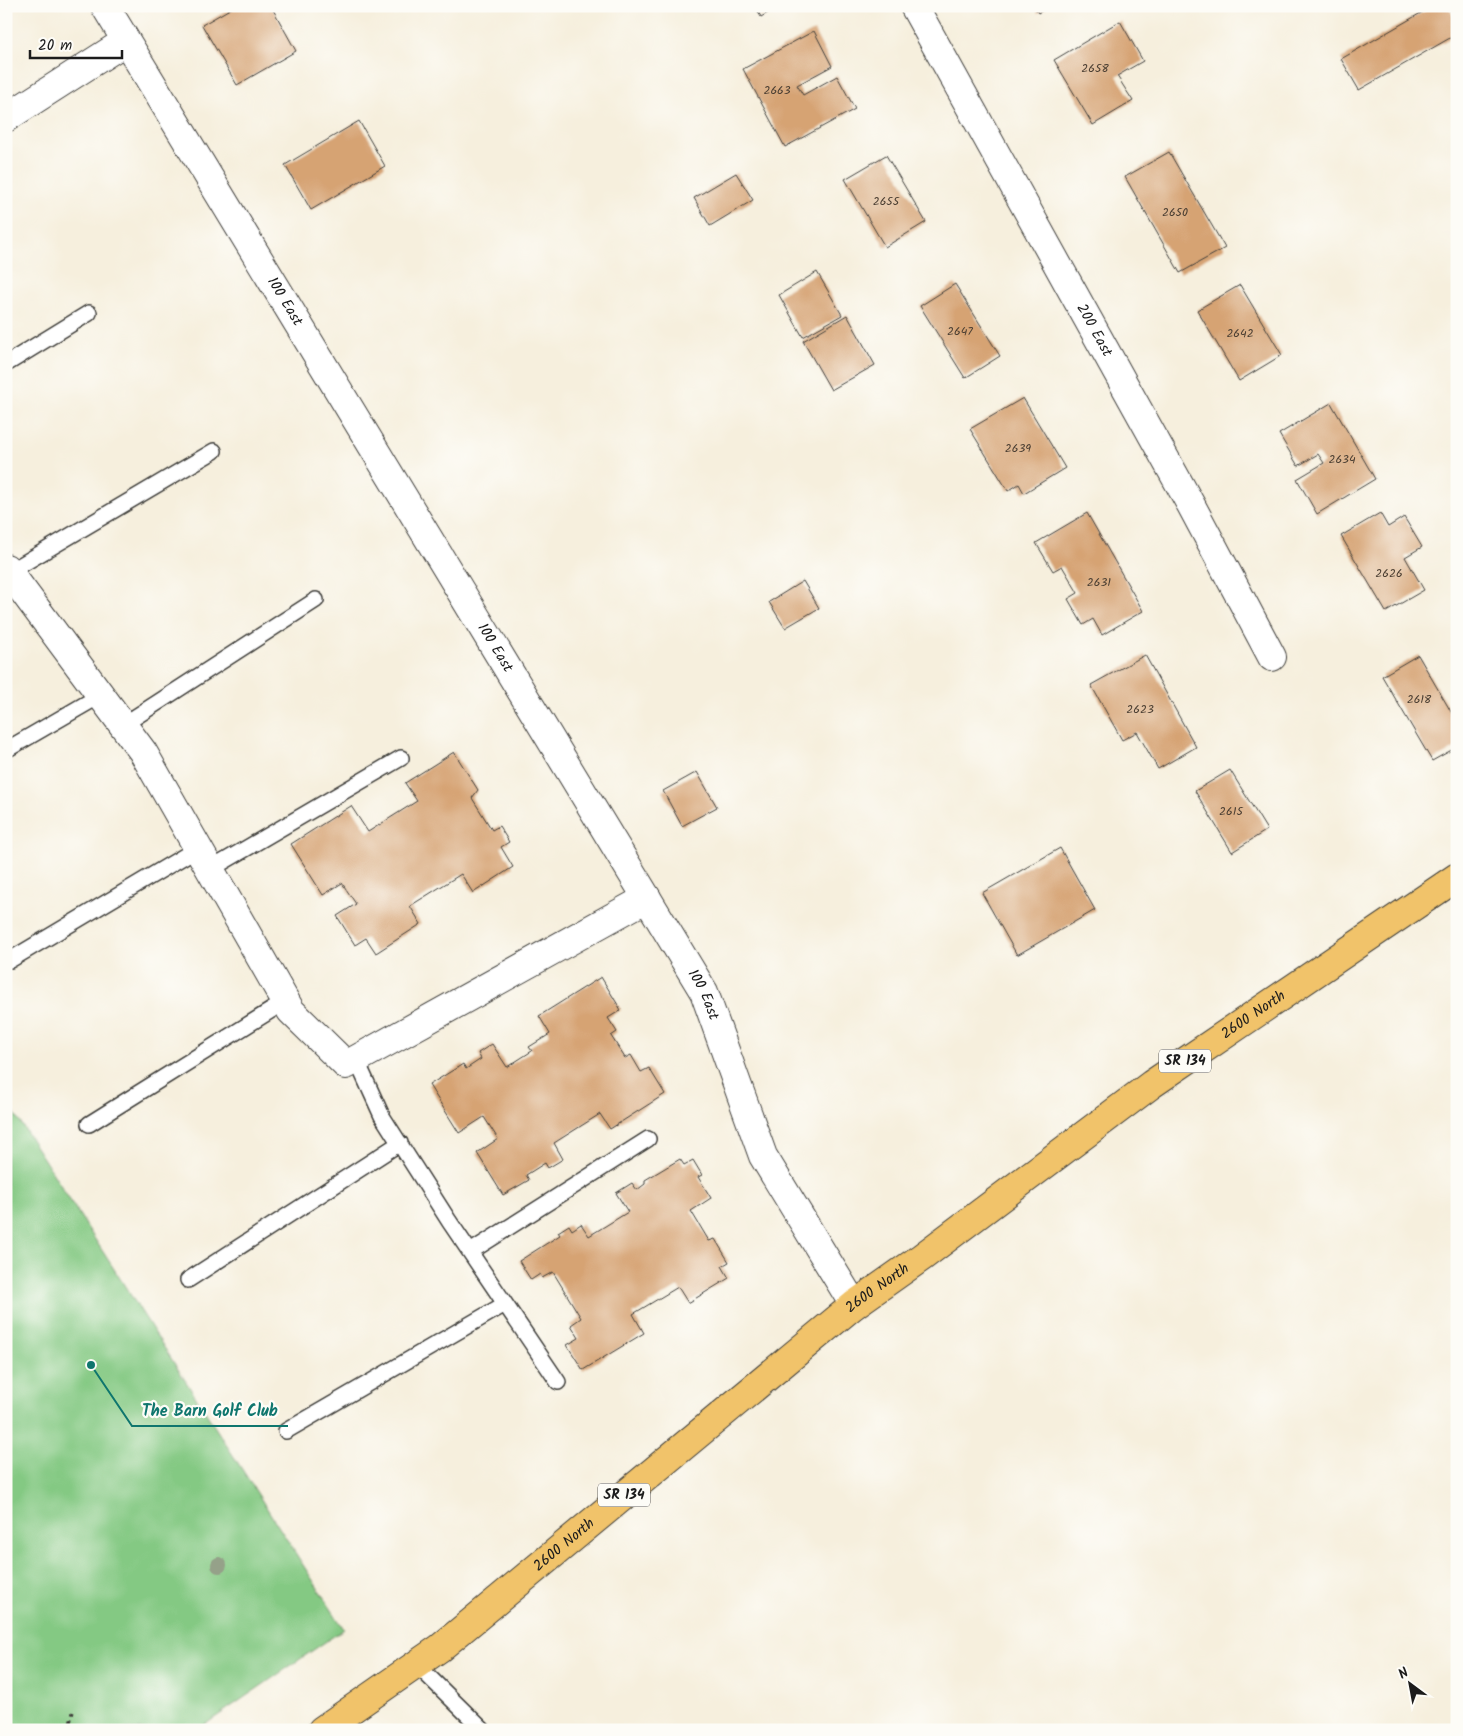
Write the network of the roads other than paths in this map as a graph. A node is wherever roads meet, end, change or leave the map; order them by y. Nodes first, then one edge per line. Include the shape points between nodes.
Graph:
1 (105, 6) edge
2 (914, 6) edge
3 (126, 41) junction
4 (6, 118) edge
5 (89, 313) dead end
6 (6, 364) edge
7 (214, 451) dead end
8 (8, 570) edge
9 (316, 600) dead end
10 (1272, 657) dead end
11 (101, 695) junction
12 (123, 725) junction
13 (6, 750) edge
14 (400, 758) dead end
15 (204, 859) junction
16 (1457, 877) edge
17 (647, 898) junction
18 (10, 960) dead end
19 (286, 1001) junction
20 (356, 1059) junction
21 (89, 1124) dead end
22 (648, 1139) dead end
23 (400, 1143) junction
24 (470, 1252) junction
25 (188, 1280) dead end
26 (505, 1304) junction
27 (854, 1305) junction
28 (558, 1382) dead end
29 (286, 1431) dead end
30 (416, 1664) junction
31 (322, 1730) edge
32 (483, 1730) edge

1 - 3 street, 100 East
2 - 10 street, 200 East
3 - 4 street
3 - 17 street, 100 East
5 - 6 lane
7 - 8 lane
8 - 11 street
9 - 12 lane
11 - 12 street
11 - 13 lane
12 - 15 street via 143,752
14 - 15 lane
15 - 18 lane
15 - 19 street
16 - 27 main road, 2600 North / SR 134 via 1152,1084
17 - 20 street
17 - 27 street, 100 East via 704,992 763,1156
19 - 20 street via 291,1011 346,1065
19 - 21 lane
20 - 23 lane via 382,1116
22 - 24 lane
23 - 24 lane
23 - 25 lane
24 - 26 lane
26 - 28 lane
26 - 29 lane
27 - 30 main road, 2600 North / SR 134 via 447,1642
30 - 31 main road, 2600 North / SR 134
30 - 32 lane

